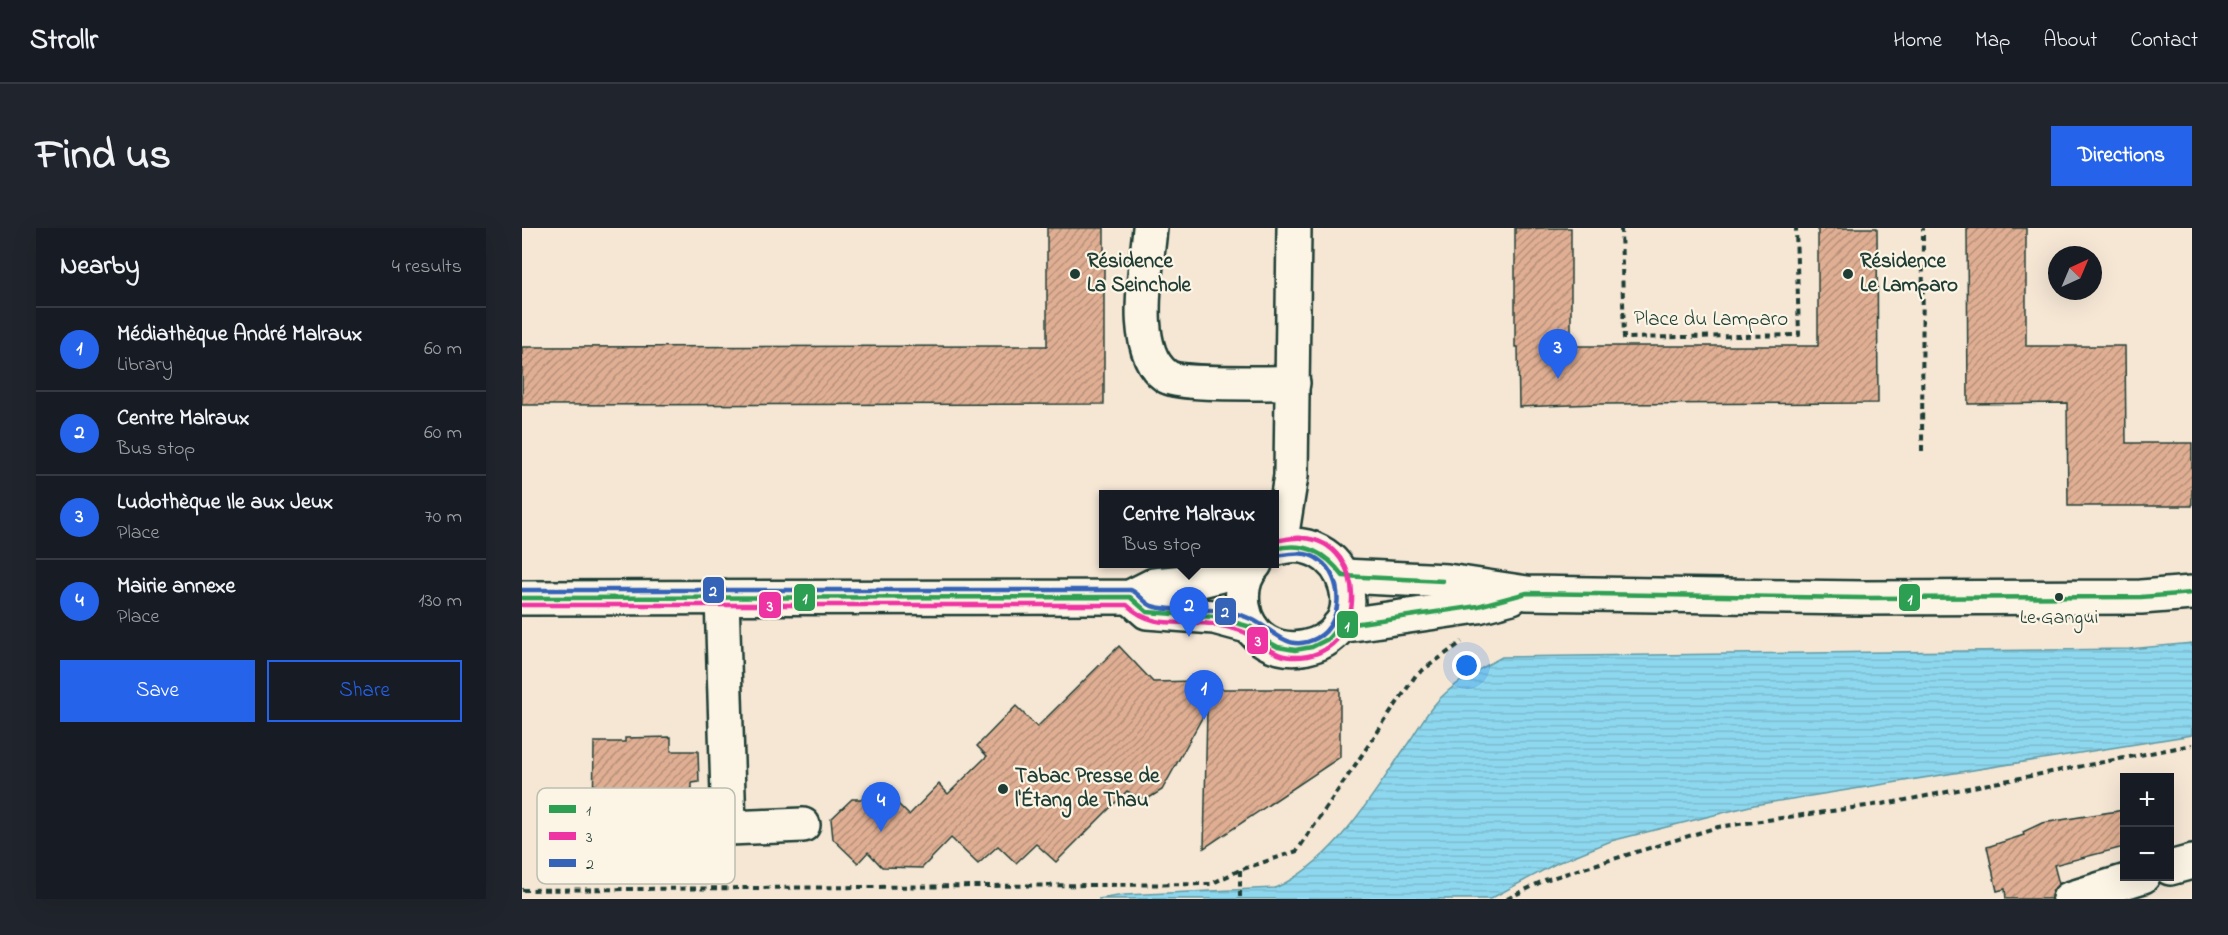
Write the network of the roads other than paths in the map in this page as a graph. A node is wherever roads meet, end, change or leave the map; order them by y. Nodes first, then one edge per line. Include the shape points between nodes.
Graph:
1 (1150, 228) edge
2 (1294, 228) edge
3 (1293, 383) junction
4 (1290, 476) junction
5 (1279, 536) edge
6 (1308, 546) junction
7 (1279, 550) edge
8 (1233, 568) edge
9 (1255, 568) edge
10 (1343, 576) junction
11 (1527, 593) junction
12 (2192, 593) edge
13 (722, 597) junction
14 (1130, 597) junction
15 (522, 598) edge
16 (1339, 626) junction
17 (1251, 627) junction
18 (728, 788) edge
19 (803, 825) dead end
20 (735, 828) edge
21 (2192, 861) edge
22 (2174, 866) edge
23 (2127, 881) edge
24 (2068, 899) edge

1 - 3 street via 1142,333 1151,358 1167,377 1186,381
2 - 3 street
3 - 4 street
4 - 5 street
4 - 6 street
6 - 7 street via 1292,544
6 - 10 street via 1323,552
8 - 14 street via 1197,581 1154,585
9 - 17 street via 1244,582 1242,598
10 - 11 street via 1447,581
10 - 16 street via 1346,610
11 - 12 street via 1898,598 2141,597
11 - 16 street via 1478,606
13 - 14 street
13 - 15 street
13 - 18 street
14 - 17 street via 1147,612 1214,617
16 - 17 street via 1328,639 1295,650 1278,647
19 - 20 street
21 - 22 street
23 - 24 street

